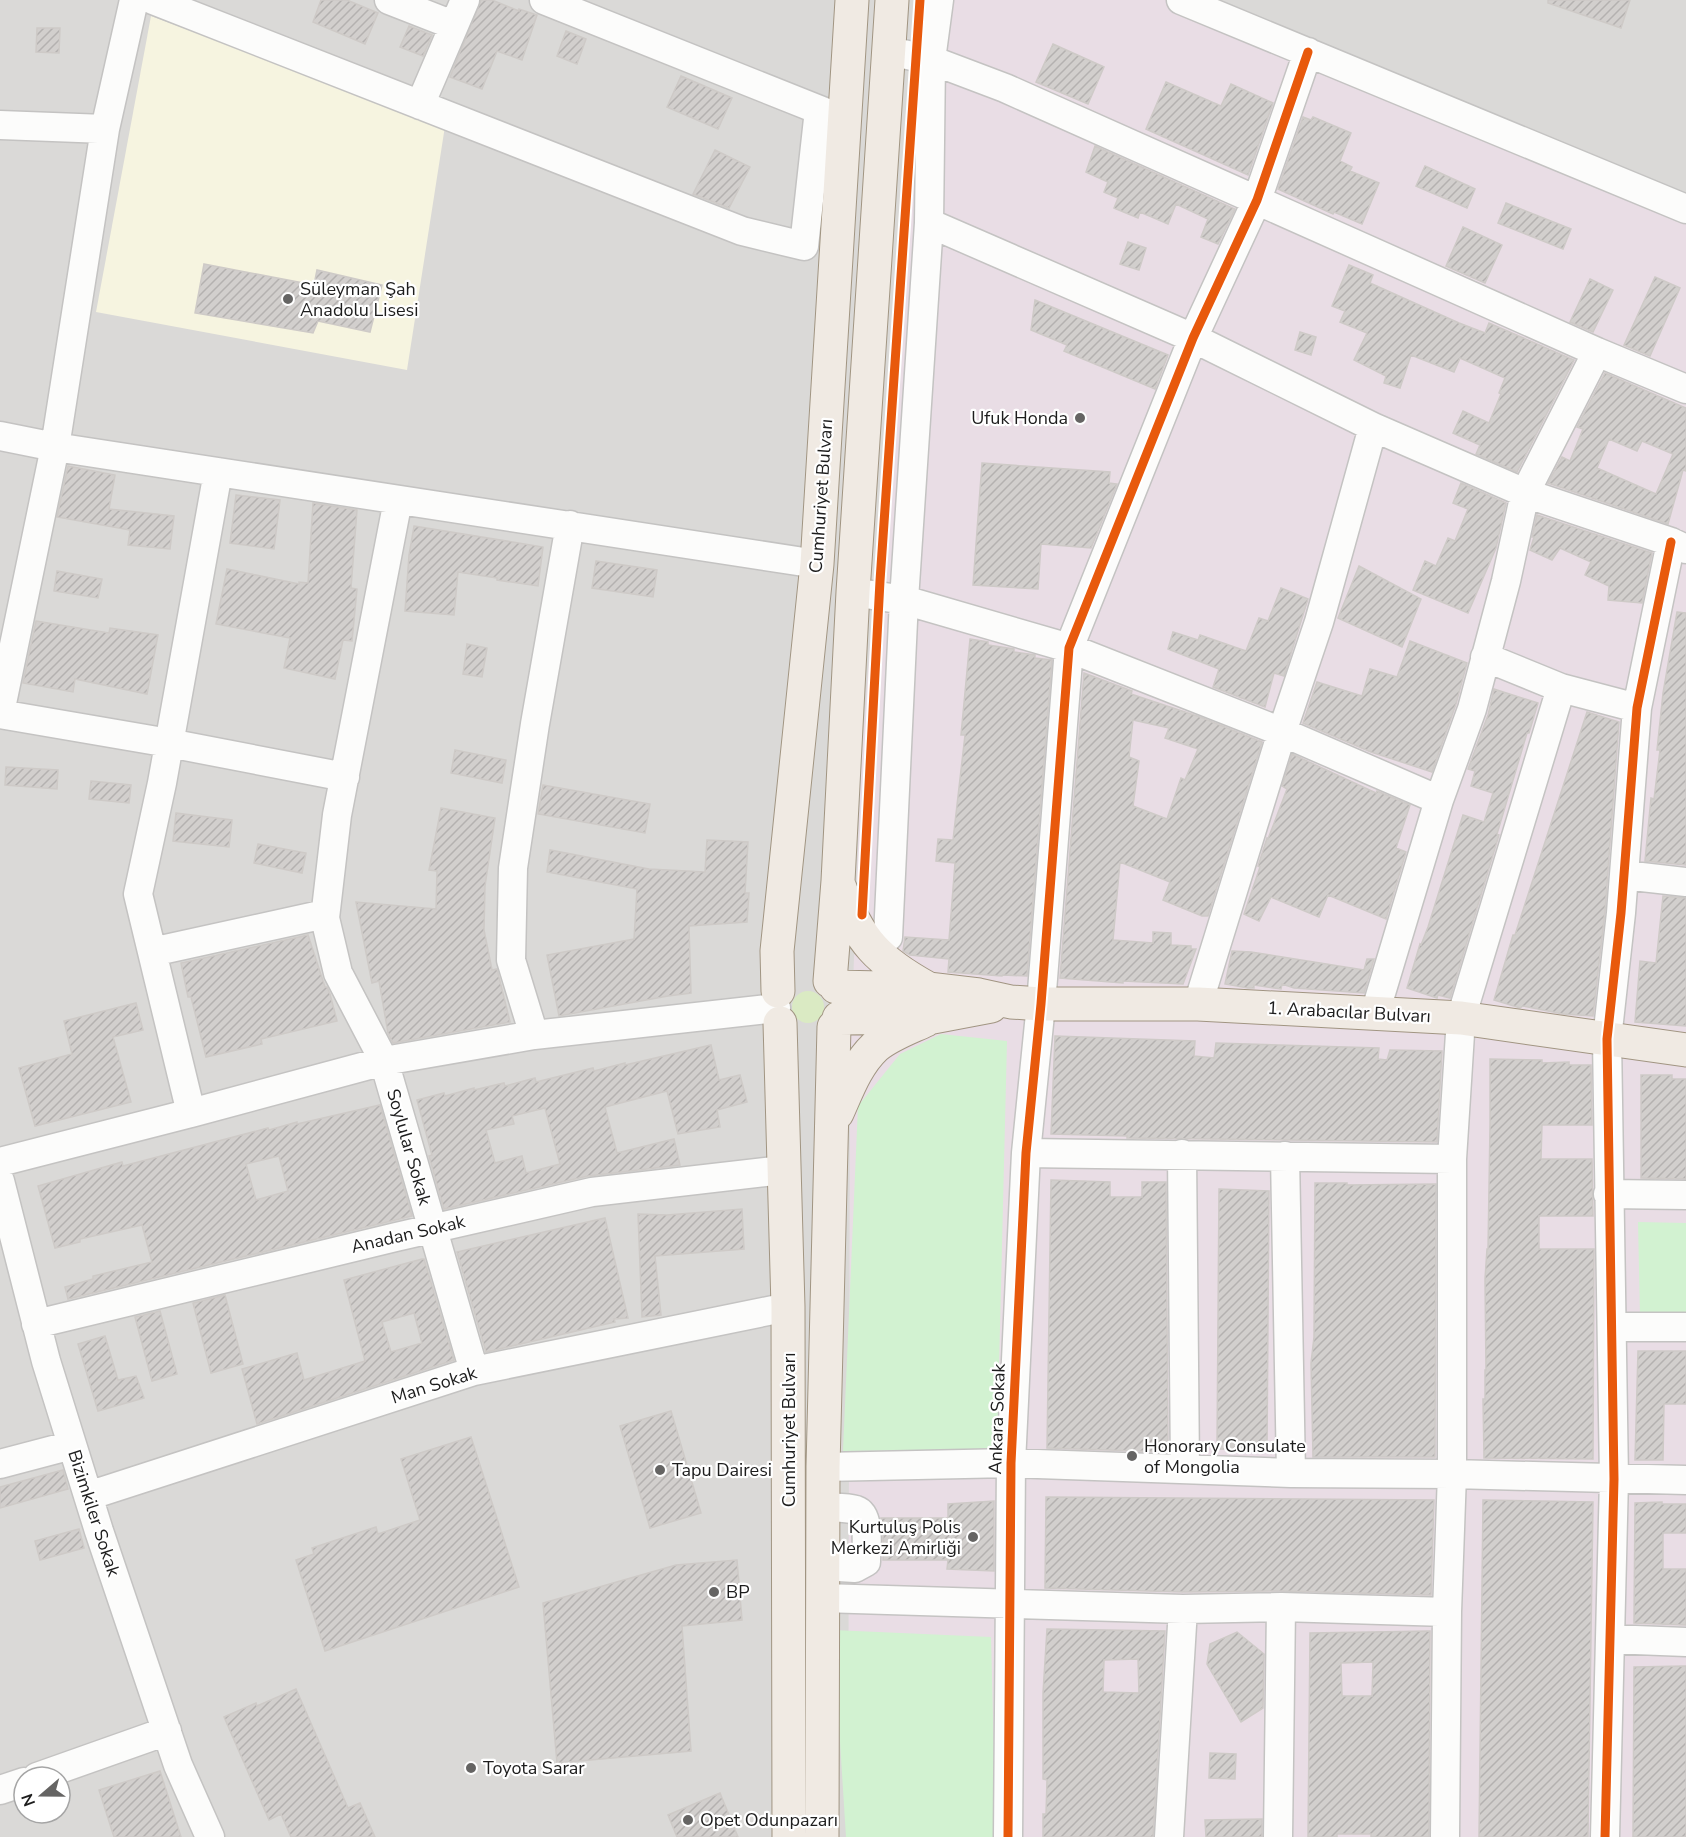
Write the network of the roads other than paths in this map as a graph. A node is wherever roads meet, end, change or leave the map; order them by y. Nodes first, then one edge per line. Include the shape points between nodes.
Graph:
1 (134, 0) edge
2 (153, 0) edge
3 (389, 0) edge
4 (544, 0) edge
5 (852, 0) edge
6 (892, 0) edge
7 (939, 0) edge
8 (1181, 0) edge
9 (459, 12) edge
10 (850, 43) junction
11 (889, 51) junction
12 (1308, 52) junction
13 (931, 60) junction
14 (420, 105) junction
15 (832, 115) junction
16 (0, 125) edge
17 (105, 129) junction
18 (1257, 200) junction
19 (1686, 209) edge
20 (929, 223) junction
21 (1193, 338) junction
22 (1597, 352) junction
23 (1686, 389) edge
24 (1373, 427) junction
25 (0, 436) edge
26 (55, 447) junction
27 (218, 472) junction
28 (1525, 493) junction
29 (398, 500) junction
30 (570, 525) junction
31 (1679, 545) edge
32 (817, 564) junction
33 (853, 592) junction
34 (904, 600) junction
35 (1069, 648) junction
36 (1485, 657) junction
37 (1561, 688) junction
38 (1637, 708) junction
39 (0, 713) edge
40 (1281, 732) junction
41 (169, 743) junction
42 (345, 777) junction
43 (1439, 800) junction
44 (1624, 875) junction
45 (838, 881) junction
46 (1686, 882) edge
47 (326, 914) junction
48 (888, 937) dead end
49 (152, 952) junction
50 (835, 1003) junction
51 (931, 1003) junction
52 (1026, 1003) junction
53 (1198, 1004) junction
54 (778, 1008) junction
55 (1375, 1013) junction
56 (1461, 1018) junction
57 (534, 1035) junction
58 (1607, 1039) junction
59 (1686, 1050) edge
60 (384, 1061) junction
61 (191, 1113) junction
62 (831, 1126) junction
63 (1026, 1153) junction
64 (1182, 1154) junction
65 (1285, 1156) junction
66 (1452, 1159) junction
67 (0, 1162) edge
68 (783, 1170) junction
69 (0, 1181) edge
70 (1608, 1194) junction
71 (1686, 1195) edge
72 (433, 1228) junction
73 (789, 1307) junction
74 (36, 1324) junction
75 (1612, 1327) junction
76 (1686, 1327) edge
77 (474, 1371) junction
78 (72, 1445) junction
79 (1011, 1463) junction
80 (0, 1464) edge
81 (823, 1467) junction
82 (1185, 1469) junction
83 (1292, 1473) junction
84 (1452, 1474) junction
85 (1614, 1479) junction
86 (1686, 1480) edge
87 (88, 1496) junction
88 (822, 1507) junction
89 (822, 1566) junction
90 (822, 1598) junction
91 (1009, 1604) junction
92 (1281, 1607) junction
93 (1183, 1609) junction
94 (1448, 1612) junction
95 (1610, 1639) junction
96 (1686, 1642) edge
97 (167, 1731) junction
98 (71, 1765) edge
99 (210, 1837) edge
100 (789, 1837) edge
101 (822, 1837) edge
102 (1008, 1837) edge
103 (1169, 1837) edge
104 (1278, 1837) edge
105 (1445, 1837) edge
106 (1605, 1837) edge

1 - 17 street
2 - 14 street
3 - 9 street
4 - 15 street
5 - 10 main road, Cumhuriyet Bulvarı
6 - 11 main road, Cumhuriyet Bulvarı
7 - 13 street
8 - 12 street
9 - 14 street
10 - 11 main road
10 - 15 main road, Cumhuriyet Bulvarı
11 - 13 street
11 - 33 main road, Cumhuriyet Bulvarı
12 - 18 street, Ankara Sokak
12 - 19 street
13 - 18 street via 1005,88
13 - 20 street
14 - 15 street via 742,231 804,246
15 - 32 main road, Cumhuriyet Bulvarı
16 - 17 street
17 - 26 street
18 - 21 street, Ankara Sokak
18 - 22 street
20 - 21 street
20 - 34 street
21 - 24 street
21 - 35 street, Ankara Sokak
22 - 23 street
22 - 28 street
24 - 28 street
24 - 40 street via 1319,622
25 - 26 street
26 - 27 street
26 - 39 street
27 - 29 street
27 - 41 street
28 - 31 street
28 - 36 street
29 - 30 street
29 - 42 street, Soylular Sokak
30 - 32 street
30 - 57 street via 513,868 511,960
31 - 38 street
32 - 54 main road, Cumhuriyet Bulvarı via 777,951
33 - 34 street
33 - 45 main road, Cumhuriyet Bulvarı
34 - 35 street
34 - 48 street
35 - 40 street
35 - 52 street, Ankara Sokak
36 - 37 street
36 - 43 street via 1472,709
37 - 38 street
37 - 56 street
38 - 44 street
39 - 41 street
40 - 43 street
40 - 53 street
41 - 42 street
41 - 49 street via 138,894
42 - 47 street, Soylular Sokak
43 - 55 street
44 - 46 street
44 - 58 street
45 - 50 main road, Cumhuriyet Bulvarı
45 - 51 main road via 847,910 874,950
47 - 49 street
47 - 60 street, Soylular Sokak via 338,973
49 - 61 street
50 - 51 main road, 1. Arabacılar Bulvarı
50 - 54 main road via 822,975 812,972 784,983
50 - 54 main road via 830,1031 809,1039 788,1032
50 - 62 main road, Cumhuriyet Bulvarı
51 - 52 main road, 1. Arabacılar Bulvarı
51 - 62 main road via 900,1032 876,1047 858,1069
52 - 53 main road, 1. Arabacılar Bulvarı
52 - 63 street, Ankara Sokak
53 - 55 main road, 1. Arabacılar Bulvarı
54 - 57 street
54 - 68 main road, Cumhuriyet Bulvarı
55 - 56 main road, 1. Arabacılar Bulvarı
56 - 58 main road, 1. Arabacılar Bulvarı
56 - 66 street
57 - 60 street
58 - 59 main road, 1. Arabacılar Bulvarı
58 - 70 street
60 - 61 street
60 - 72 street, Soylular Sokak
61 - 67 street
62 - 81 main road, Cumhuriyet Bulvarı
63 - 64 street
63 - 79 street, Ankara Sokak
64 - 65 street
64 - 82 street
65 - 66 street
65 - 83 street
66 - 84 street
68 - 72 street, Anadan Sokak via 592,1192
68 - 73 main road, Cumhuriyet Bulvarı
69 - 74 street, Bizimkiler Sokak
70 - 71 street
70 - 75 street
72 - 74 street, Anadan Sokak
72 - 77 street, Soylular Sokak
73 - 77 street, Man Sokak
73 - 100 main road, Cumhuriyet Bulvarı
74 - 78 street, Bizimkiler Sokak
75 - 76 street
75 - 85 street
77 - 87 street, Man Sokak
78 - 80 street
78 - 87 street, Bizimkiler Sokak
79 - 81 street
79 - 82 street
79 - 91 street, Ankara Sokak
81 - 88 main road, Cumhuriyet Bulvarı
82 - 83 street
83 - 84 street
84 - 85 street
84 - 94 street
85 - 86 street
85 - 95 street
87 - 97 street, Bizimkiler Sokak
88 - 89 main road, Cumhuriyet Bulvarı
88 - 89 street via 856,1510 866,1520 866,1562 855,1568
89 - 90 main road, Cumhuriyet Bulvarı
90 - 91 street
90 - 101 main road, Cumhuriyet Bulvarı
91 - 93 street
91 - 102 street, Ankara Sokak
92 - 93 street
92 - 94 street
92 - 104 street
93 - 103 street
94 - 105 street
95 - 96 street
95 - 106 street
97 - 98 street
97 - 99 street, Bizimkiler Sokak

